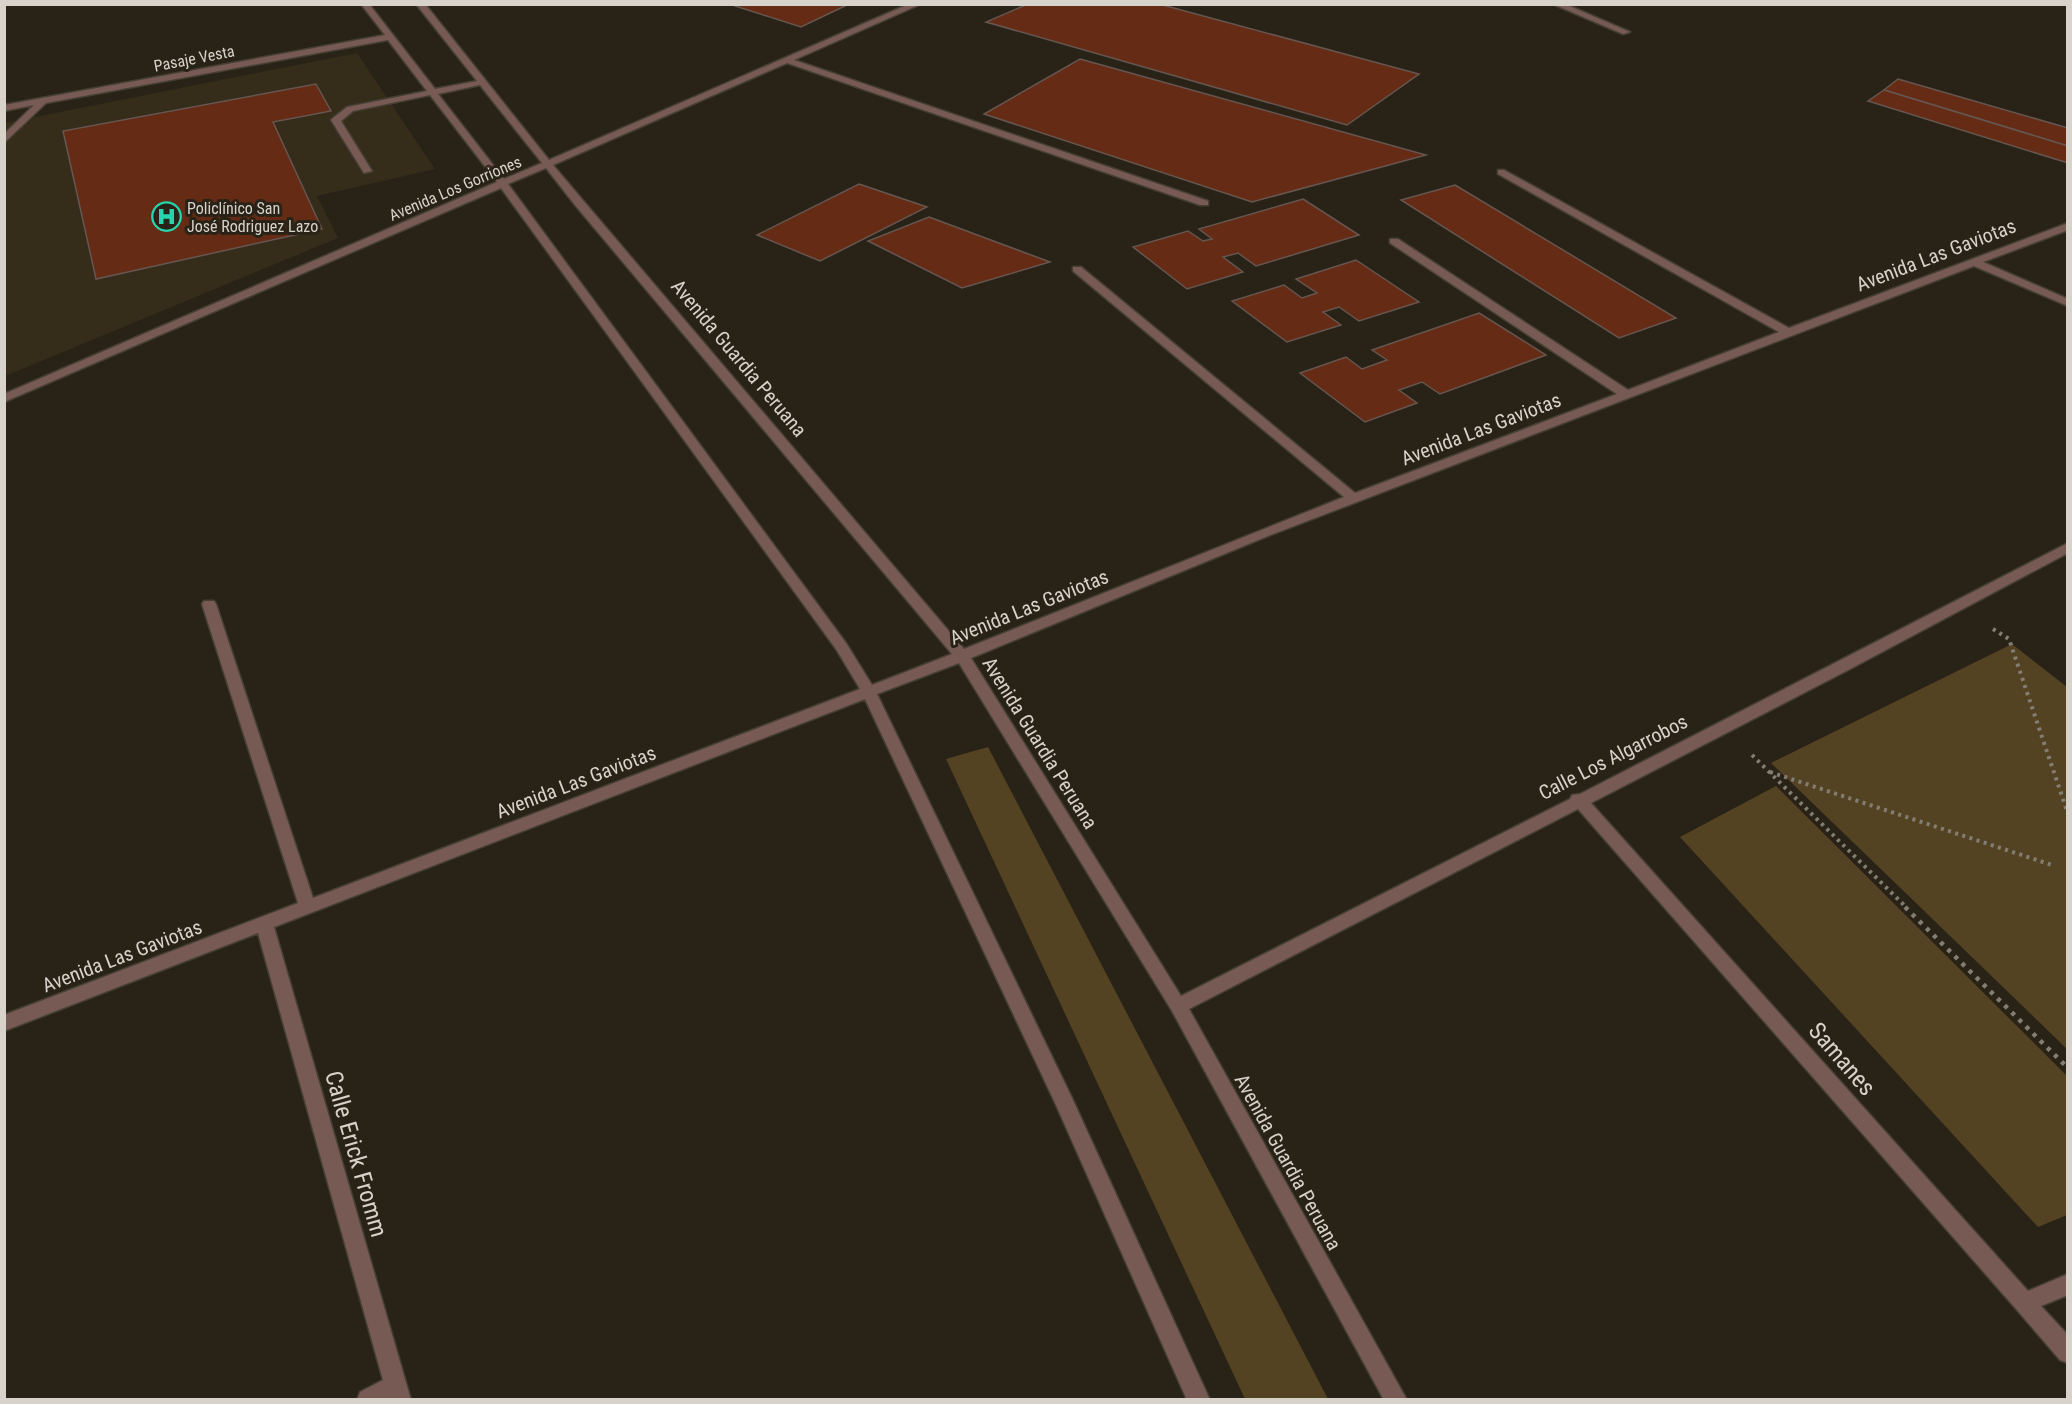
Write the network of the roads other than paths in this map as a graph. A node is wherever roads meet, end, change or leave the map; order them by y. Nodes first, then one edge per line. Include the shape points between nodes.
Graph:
1 (365, 4) edge
2 (420, 4) edge
3 (917, 4) edge
4 (1557, 4) edge
5 (1626, 32) dead end
6 (390, 37) junction
7 (788, 61) junction
8 (483, 82) junction
9 (431, 91) junction
10 (42, 102) junction
11 (4, 108) edge
12 (4, 140) edge
13 (549, 164) junction
14 (367, 171) dead end
15 (1501, 172) dead end
16 (503, 184) junction
17 (1204, 204) dead end
18 (2067, 226) edge
19 (1394, 241) dead end
20 (1974, 262) junction
21 (1077, 269) dead end
22 (2067, 303) edge
23 (1787, 332) junction
24 (1626, 394) junction
25 (4, 399) edge
26 (1354, 499) junction
27 (2067, 547) edge
28 (209, 604) dead end
29 (962, 656) junction
30 (869, 692) junction
31 (1578, 799) junction
32 (307, 906) junction
33 (264, 922) junction
34 (1178, 1006) junction
35 (4, 1023) edge
36 (2067, 1284) edge
37 (2024, 1304) junction
38 (2067, 1352) edge
39 (398, 1392) edge
40 (368, 1400) edge
41 (1199, 1400) edge
42 (1396, 1400) edge

1 - 6 street
2 - 8 street, Avenida Guardia Peruana
3 - 7 street, Avenida Los Gorriones
4 - 5 street
6 - 9 street
6 - 10 street, Pasaje Vesta
7 - 13 street, Avenida Los Gorriones
7 - 17 street
8 - 9 street
8 - 13 street, Avenida Guardia Peruana
9 - 14 street via 340,114 336,120
9 - 16 street
10 - 11 street, Pasaje Vesta
10 - 12 street
13 - 16 street, Avenida Los Gorriones
13 - 29 street, Avenida Guardia Peruana
15 - 23 street
16 - 25 street, Avenida Los Gorriones
16 - 30 street via 841,646
18 - 20 street, Avenida Las Gaviotas
19 - 24 street
20 - 22 street
20 - 23 street, Avenida Las Gaviotas
21 - 26 street
23 - 24 street, Avenida Las Gaviotas
24 - 26 street, Avenida Las Gaviotas
26 - 29 street, Avenida Las Gaviotas
27 - 31 street, Calle Los Algarrobos via 1958,607
28 - 32 street
29 - 30 street, Avenida Las Gaviotas
29 - 34 street, Avenida Guardia Peruana
30 - 32 street, Avenida Las Gaviotas
30 - 41 street via 1065,1104
31 - 34 street, Calle Los Algarrobos
31 - 37 street, Samanes
32 - 33 street, Avenida Las Gaviotas
33 - 35 street, Avenida Las Gaviotas
33 - 39 street, Calle Erick Fromm
34 - 42 street, Avenida Guardia Peruana
36 - 37 street
37 - 38 street, Samanes
39 - 40 street

